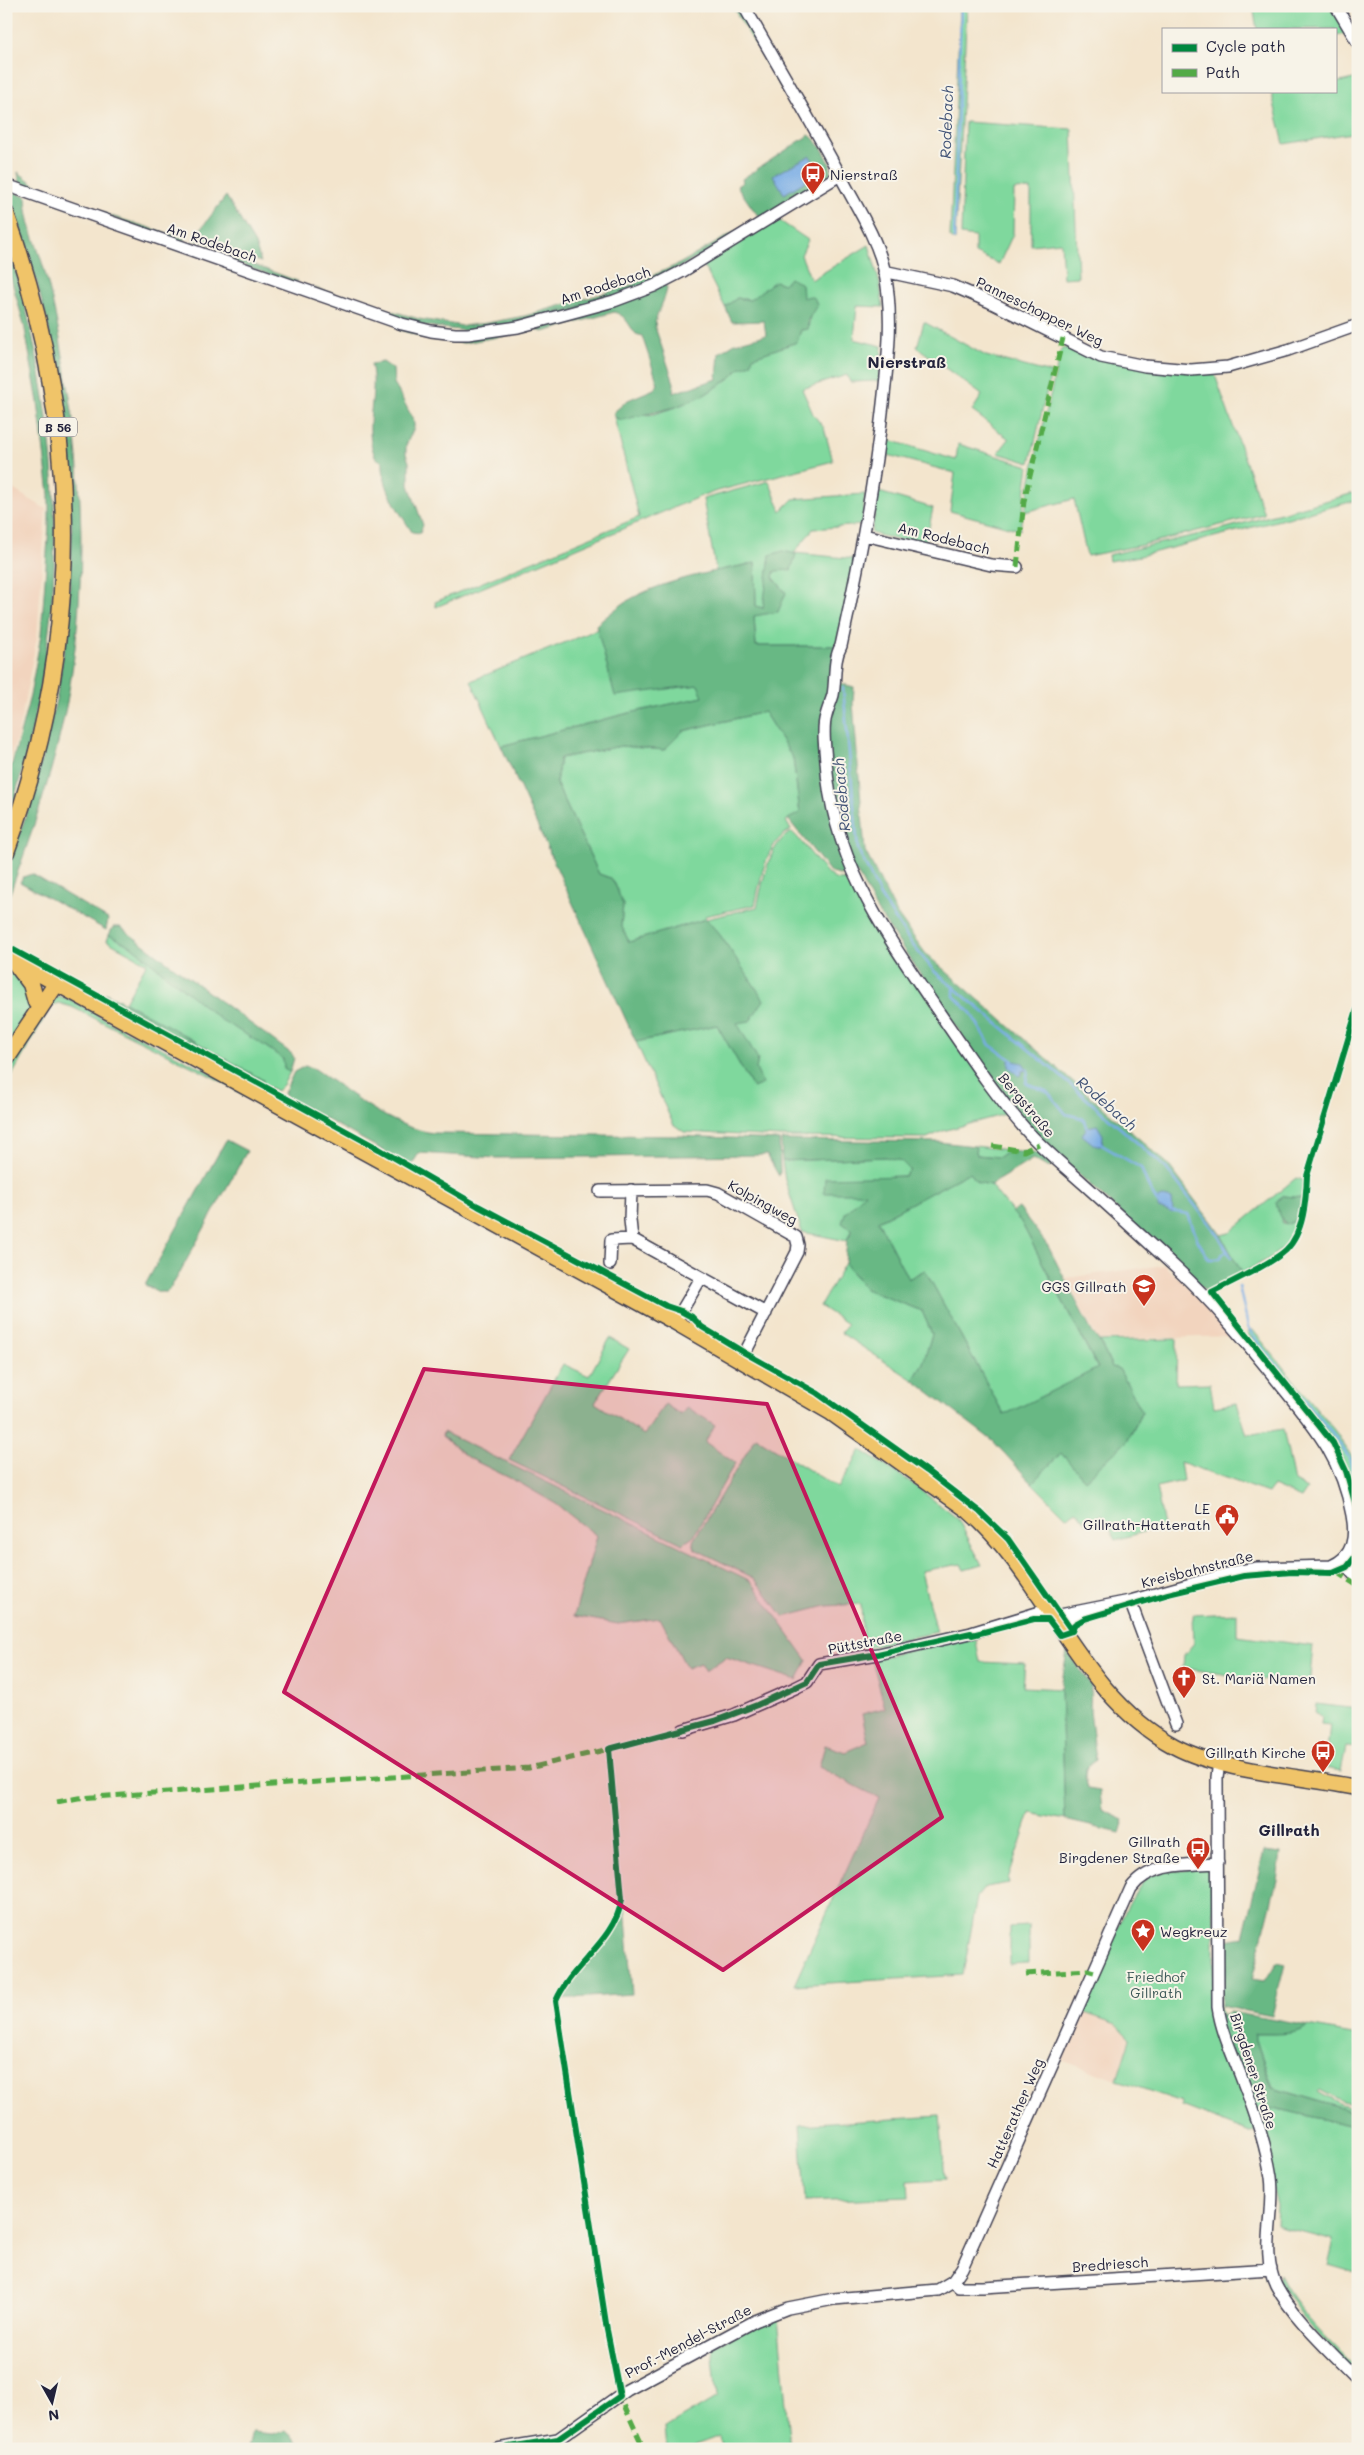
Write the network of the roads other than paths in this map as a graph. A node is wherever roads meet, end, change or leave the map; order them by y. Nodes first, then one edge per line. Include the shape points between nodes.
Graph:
1 (744, 6) edge
2 (1336, 6) edge
3 (1358, 43) edge
4 (840, 175) junction
5 (6, 185) edge
6 (6, 214) edge
7 (884, 273) junction
8 (1358, 325) edge
9 (864, 534) junction
10 (1017, 567) dead end
11 (6, 852) edge
12 (10, 958) edge
13 (56, 984) junction
14 (36, 1002) junction
15 (29, 1022) junction
16 (6, 1059) edge
17 (631, 1190) junction
18 (600, 1191) dead end
19 (632, 1239) junction
20 (610, 1264) dead end
21 (701, 1278) junction
22 (766, 1313) junction
23 (675, 1322) junction
24 (748, 1347) dead end
25 (1341, 1561) junction
26 (1358, 1579) edge
27 (1130, 1601) junction
28 (1055, 1617) junction
29 (1176, 1724) dead end
30 (683, 1730) dead end
31 (1219, 1762) junction
32 (1358, 1788) edge
33 (1218, 1863) junction
34 (1272, 2269) junction
35 (954, 2281) junction
36 (1358, 2380) edge
37 (497, 2449) edge

1 - 4 street
2 - 3 street
4 - 5 street, Am Rodebach via 654,286 614,301 524,325 455,334 402,324
4 - 7 street via 868,229
6 - 11 highway, B 56 via 28,277 51,377 60,453 64,546 58,645 50,697
7 - 8 street, Panneschopper Weg via 952,286 1101,357 1144,366 1199,370 1228,367
7 - 9 street via 890,329 878,455
9 - 10 street, Am Rodebach via 991,565
9 - 25 street, Bergstraße via 826,716 827,781 839,835 853,875 948,1025 1025,1128 1205,1296 1325,1441 1340,1468 1350,1504 1354,1540 1348,1555
12 - 13 main road
12 - 14 highway via 30,984
13 - 14 highway via 43,990
13 - 15 highway
13 - 23 main road
14 - 15 highway
15 - 16 highway
17 - 18 street, Kolpingweg
17 - 19 street
17 - 22 street, Kolpingweg via 707,1190 718,1193 796,1237 796,1252
19 - 20 street via 611,1240
19 - 21 street
21 - 22 street
21 - 23 street
22 - 24 street, Kolpingweg
23 - 28 main road via 830,1412 969,1511 1004,1545
25 - 26 street
25 - 27 street, Kreisbahnstraße via 1327,1567 1257,1568 1234,1572
27 - 28 street, Kreisbahnstraße via 1090,1611 1087,1615
27 - 29 street
28 - 30 street, Püttstraße via 819,1664 806,1682 797,1687 734,1714
28 - 31 main road via 1104,1689 1133,1719 1173,1746
31 - 32 main road
31 - 33 street, Birgdener Straße
33 - 34 street, Birgdener Straße via 1218,2007 1268,2163 1273,2201
33 - 35 street, Hatterather Weg via 1158,1869 1144,1874 1131,1888
34 - 35 street, Bredriesch via 983,2287 959,2287
34 - 36 street, Birgdener Straße via 1276,2286 1290,2305
35 - 37 street, Prof.-Mendel-Straße via 938,2290 834,2299 788,2308 732,2332 630,2389 558,2439

